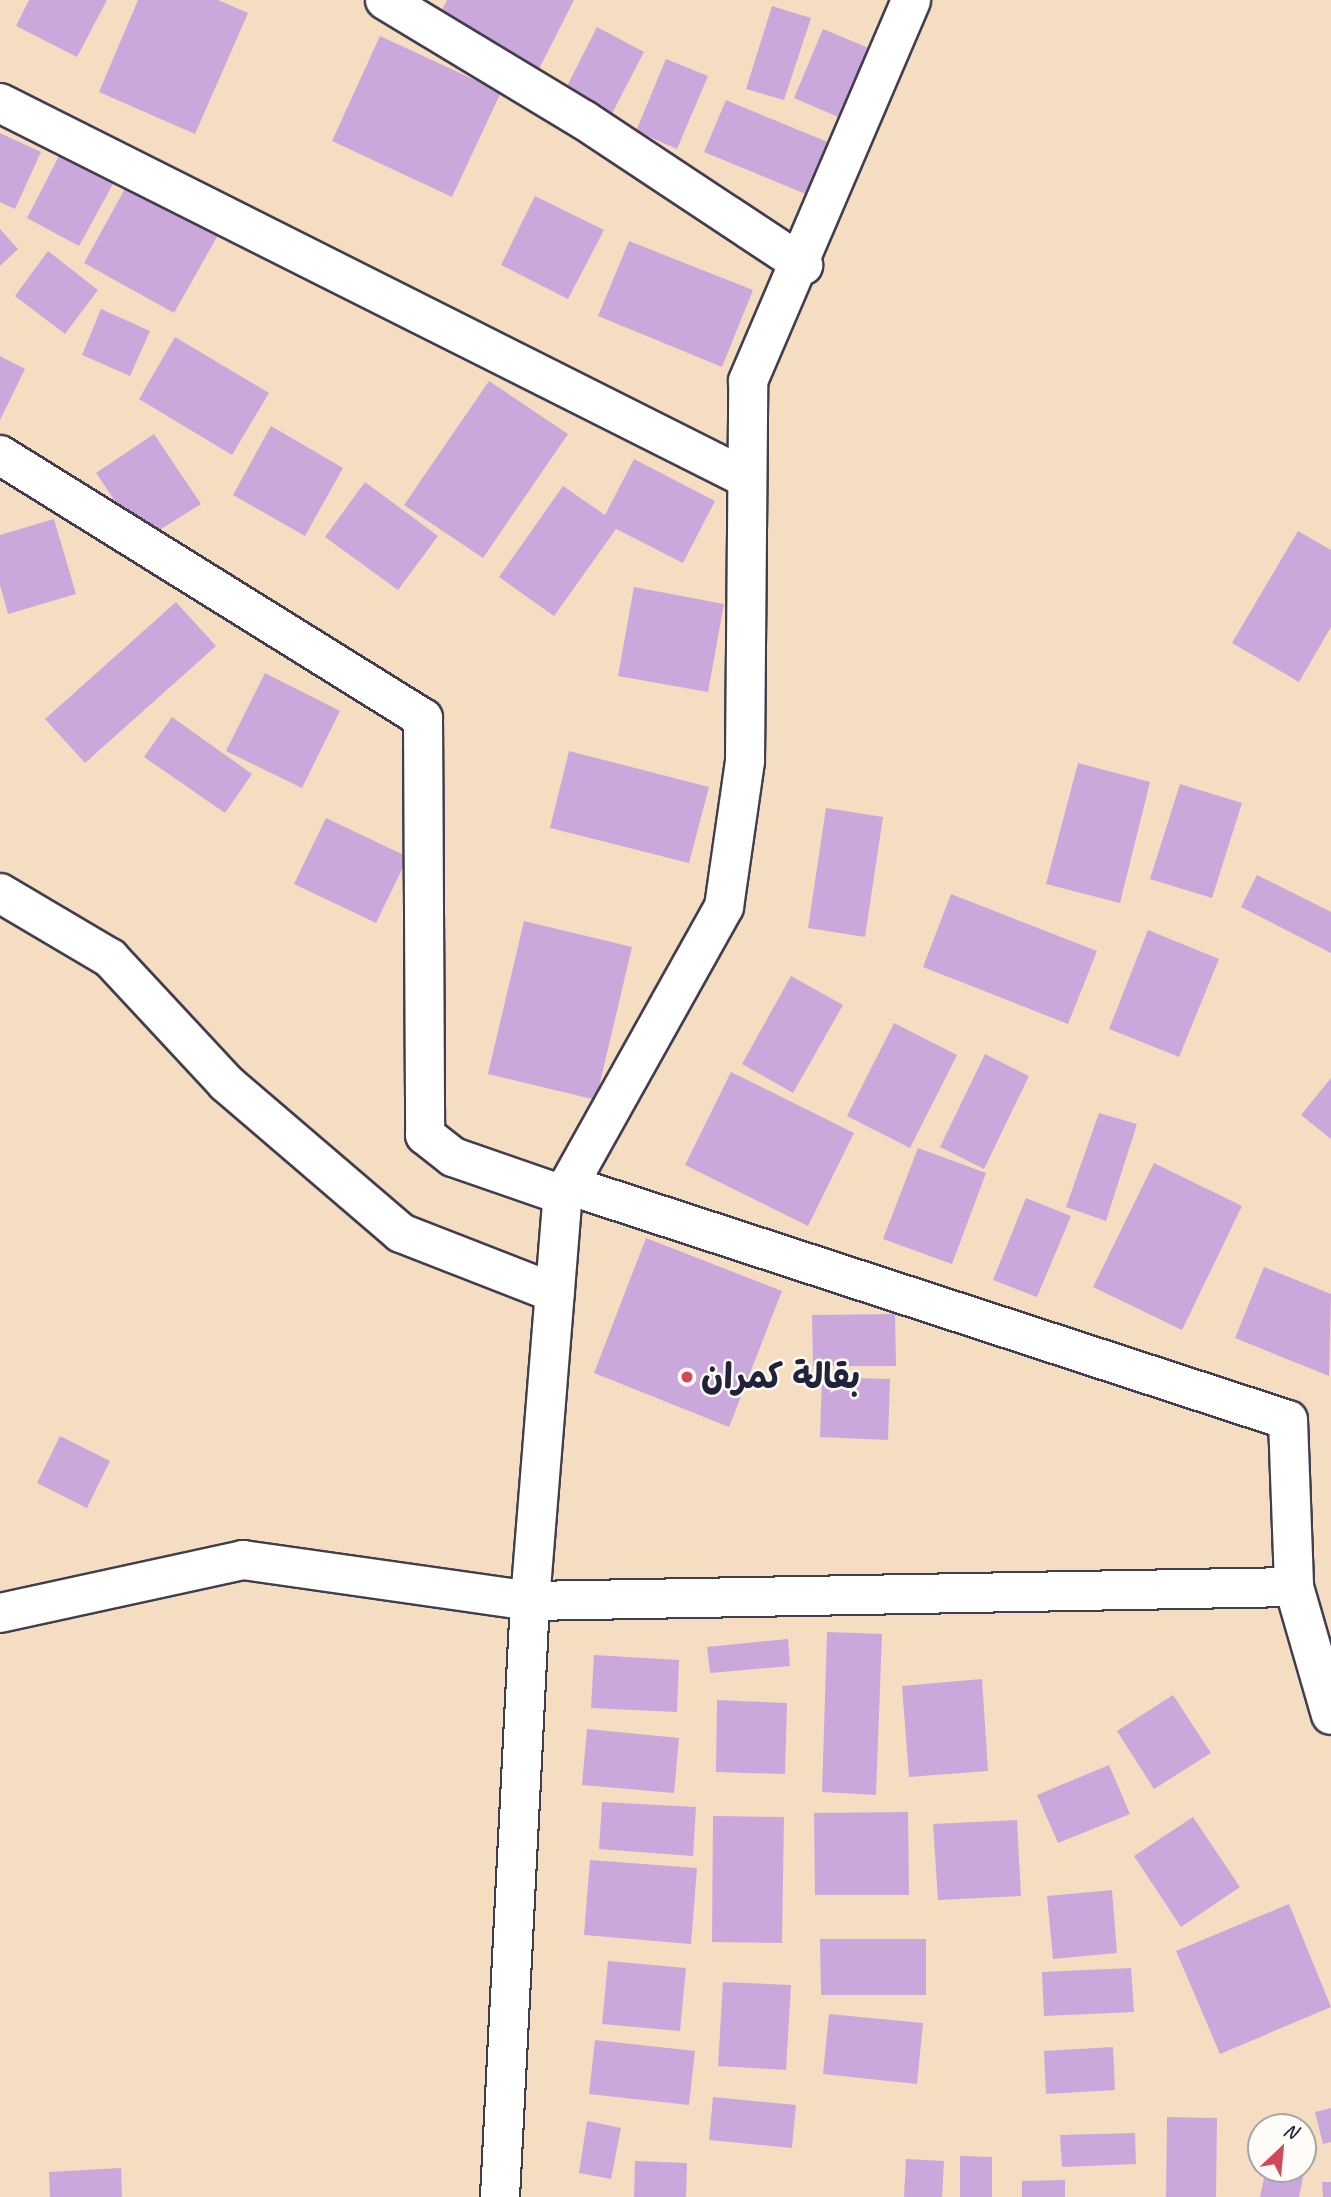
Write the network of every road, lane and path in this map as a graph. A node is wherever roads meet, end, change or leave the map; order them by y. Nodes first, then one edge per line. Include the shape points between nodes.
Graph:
1 (385, 0) edge
2 (911, 0) edge
3 (0, 103) edge
4 (803, 265) junction
5 (0, 455) edge
6 (746, 478) junction
7 (0, 893) edge
8 (565, 1190) junction
9 (555, 1293) junction
10 (1294, 1587) junction
11 (530, 1601) junction
12 (0, 1613) edge
13 (1331, 1715) edge
14 (500, 2197) edge

1 - 4 street via 584,120
2 - 4 street
3 - 6 street
4 - 6 street via 748,381
5 - 8 street via 423,718 425,1135 453,1157
6 - 8 street via 745,761 724,907
7 - 9 street via 110,958 226,1083 401,1233
8 - 9 street
8 - 10 street via 1288,1420
9 - 11 street
10 - 11 street
10 - 13 street
11 - 12 street via 243,1560
11 - 14 street

